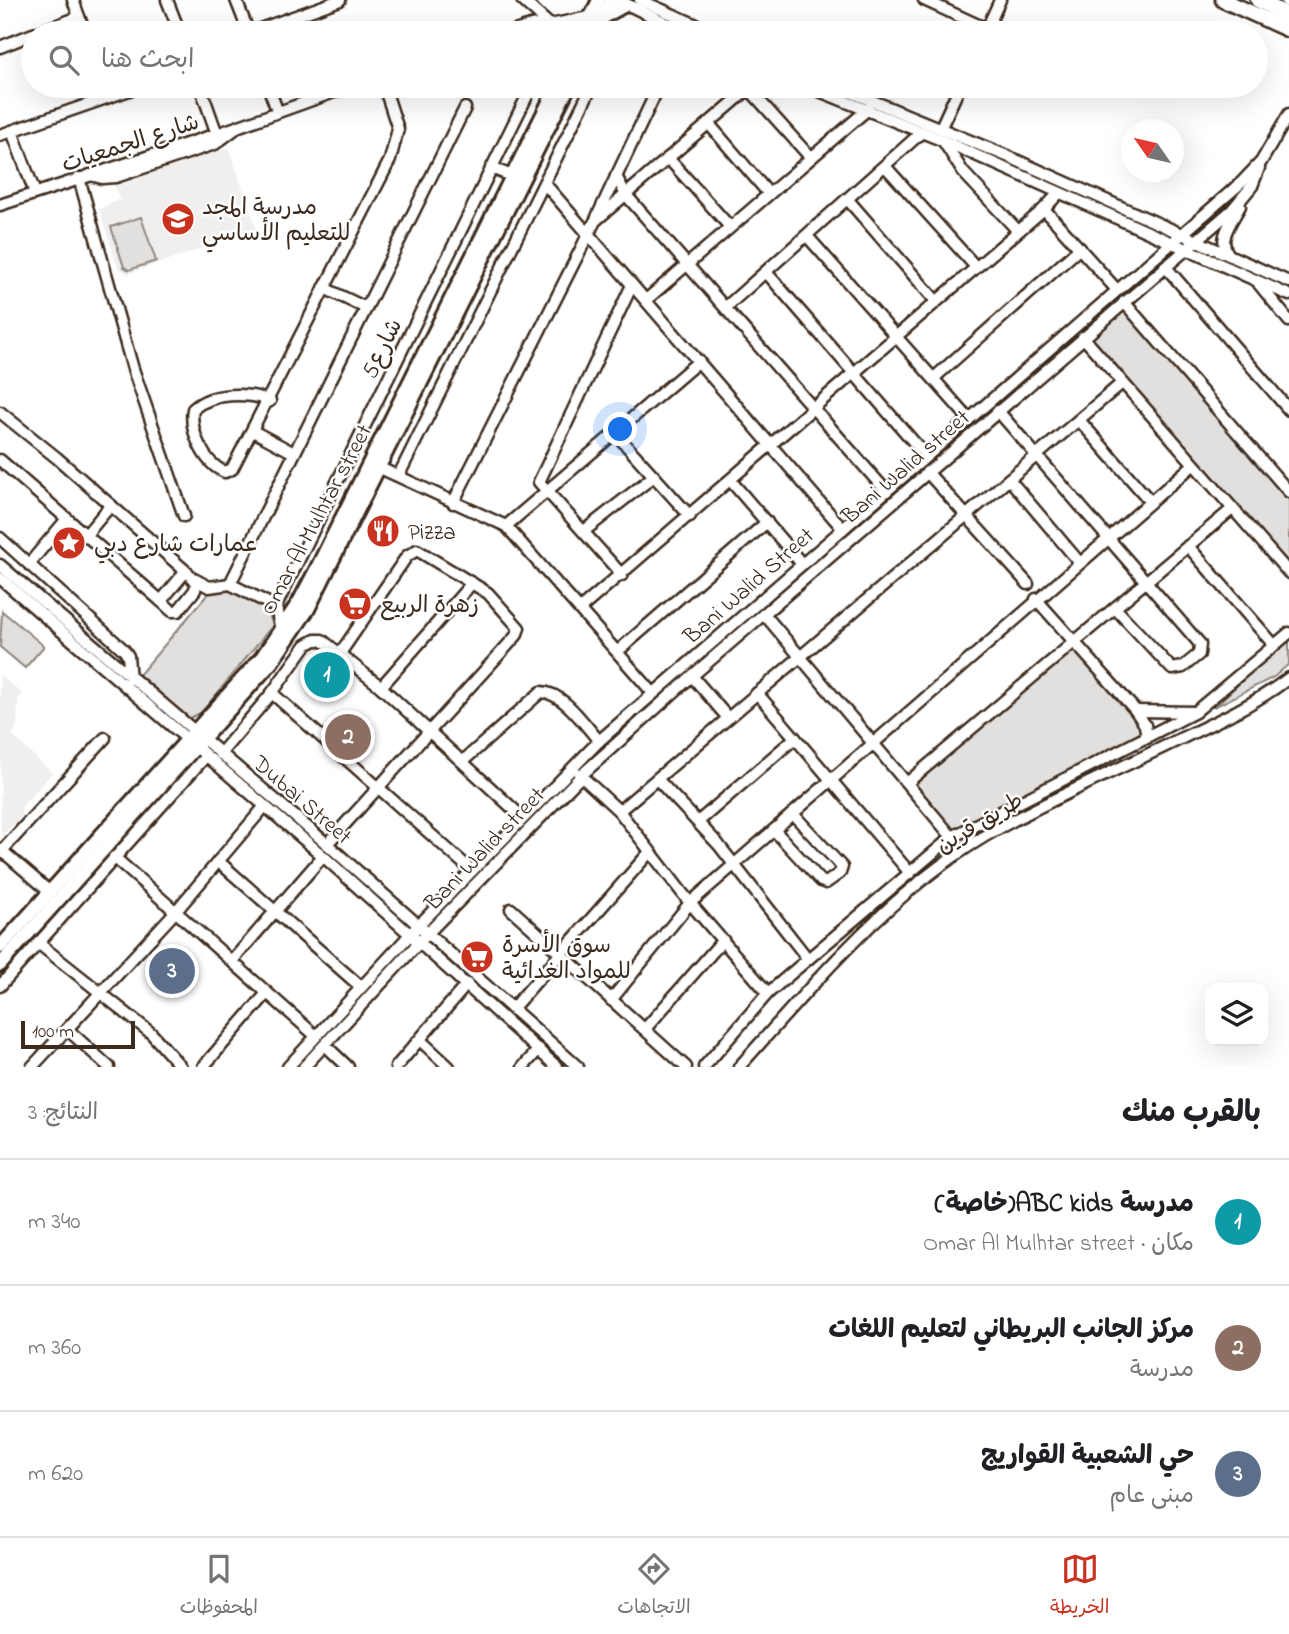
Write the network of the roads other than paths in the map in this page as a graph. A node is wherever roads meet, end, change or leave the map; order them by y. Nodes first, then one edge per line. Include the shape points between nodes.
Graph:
1 (72, 0) edge
2 (167, 0) edge
3 (236, 0) edge
4 (340, 0) edge
5 (522, 0) edge
6 (599, 0) edge
7 (612, 0) edge
8 (640, 0) edge
9 (924, 0) edge
10 (1000, 0) edge
11 (1223, 0) edge
12 (1258, 0) edge
13 (621, 3) edge
14 (1289, 16) edge
15 (596, 17) junction
16 (79, 18) junction
17 (71, 21) edge
18 (80, 21) edge
19 (175, 21) edge
20 (244, 21) edge
21 (282, 21) edge
22 (546, 21) edge
23 (573, 21) edge
24 (593, 21) edge
25 (596, 21) edge
26 (660, 21) edge
27 (688, 21) edge
28 (966, 21) edge
29 (991, 21) edge
30 (1289, 30) edge
31 (21, 39) edge
32 (0, 46) edge
33 (107, 98) edge
34 (204, 98) edge
35 (272, 98) edge
36 (314, 98) edge
37 (387, 98) edge
38 (526, 98) edge
39 (551, 98) edge
40 (563, 98) edge
41 (586, 98) edge
42 (654, 98) edge
43 (738, 98) edge
44 (759, 98) edge
45 (840, 98) edge
46 (866, 98) edge
47 (955, 98) edge
48 (465, 108) dead end
49 (868, 109) junction
50 (277, 110) junction
51 (1289, 114) edge
52 (709, 124) junction
53 (237, 126) junction
54 (941, 128) junction
55 (12, 131) junction
56 (922, 132) junction
57 (217, 134) junction
58 (0, 135) edge
59 (944, 141) junction
60 (1007, 156) junction
61 (668, 158) junction
62 (811, 158) junction
63 (1261, 162) junction
64 (885, 166) junction
65 (1002, 167) junction
66 (491, 168) junction
67 (84, 176) junction
68 (512, 176) junction
69 (616, 177) junction
70 (545, 184) junction
71 (1059, 192) junction
72 (35, 193) junction
73 (769, 194) junction
74 (626, 195) junction
75 (1244, 197) junction
76 (849, 201) junction
77 (0, 205) edge
78 (1044, 209) junction
79 (595, 221) junction
80 (730, 228) junction
81 (1018, 231) junction
82 (1182, 233) junction
83 (588, 235) junction
84 (807, 236) junction
85 (1196, 240) junction
86 (1172, 242) junction
87 (1080, 248) junction
88 (1185, 248) junction
89 (1229, 256) junction
90 (687, 265) junction
91 (975, 266) junction
92 (1165, 266) junction
93 (766, 272) junction
94 (1255, 279) junction
95 (1289, 282) edge
96 (632, 285) junction
97 (324, 288) junction
98 (1117, 290) junction
99 (1289, 295) edge
100 (646, 300) junction
101 (936, 301) junction
102 (1124, 302) junction
103 (726, 307) junction
104 (366, 309) junction
105 (1289, 321) edge
106 (895, 337) junction
107 (1083, 337) junction
108 (699, 361) junction
109 (854, 373) junction
110 (934, 378) junction
111 (1122, 383) junction
112 (270, 401) junction
113 (813, 410) junction
114 (1289, 410) edge
115 (998, 411) junction
116 (0, 412) edge
117 (970, 419) junction
118 (1079, 420) junction
119 (253, 431) junction
120 (615, 433) junction
121 (771, 446) junction
122 (294, 453) junction
123 (926, 456) junction
124 (1036, 456) junction
125 (0, 460) edge
126 (1193, 464) junction
127 (380, 468) junction
128 (927, 471) junction
129 (399, 475) junction
130 (654, 476) junction
131 (1009, 479) junction
132 (731, 481) junction
133 (548, 490) junction
134 (886, 491) junction
135 (1289, 492) edge
136 (1150, 501) junction
137 (453, 503) junction
138 (111, 505) junction
139 (1231, 510) junction
140 (967, 515) junction
141 (184, 516) dead end
142 (690, 516) junction
143 (66, 520) junction
144 (767, 522) junction
145 (506, 527) junction
146 (843, 528) junction
147 (584, 531) junction
148 (85, 536) junction
149 (0, 538) edge
150 (1109, 540) junction
151 (1188, 546) junction
152 (1080, 563) junction
153 (29, 564) junction
154 (802, 564) junction
155 (0, 565) edge
156 (1289, 573) edge
157 (190, 575) junction
158 (622, 575) junction
159 (0, 578) edge
160 (472, 583) junction
161 (1028, 583) dead end
162 (1144, 583) junction
163 (230, 584) junction
164 (1036, 599) junction
165 (161, 601) junction
166 (276, 607) junction
167 (1115, 608) junction
168 (580, 610) junction
169 (765, 615) junction
170 (281, 630) junction
171 (1289, 633) edge
172 (1074, 642) junction
173 (1274, 645) junction
174 (618, 651) junction
175 (341, 652) junction
176 (800, 656) junction
177 (692, 676) junction
178 (1289, 678) edge
179 (130, 679) junction
180 (381, 687) junction
181 (272, 693) junction
182 (757, 693) junction
183 (653, 694) junction
184 (1136, 711) junction
185 (1195, 712) junction
186 (728, 718) junction
187 (427, 731) junction
188 (105, 738) dead end
189 (795, 738) junction
190 (1147, 738) junction
191 (599, 740) junction
192 (874, 742) junction
193 (197, 743) junction
194 (220, 754) junction
195 (463, 761) junction
196 (572, 767) junction
197 (581, 776) junction
198 (657, 779) junction
199 (831, 779) junction
200 (908, 782) junction
201 (378, 785) junction
202 (265, 806) junction
203 (619, 811) junction
204 (793, 814) junction
205 (522, 817) junction
206 (699, 821) junction
207 (774, 830) junction
208 (952, 837) junction
209 (327, 844) junction
210 (1, 851) edge
211 (649, 853) junction
212 (323, 856) junction
213 (114, 857) junction
214 (218, 861) junction
215 (734, 865) junction
216 (471, 870) junction
217 (910, 873) junction
218 (50, 892) junction
219 (690, 903) junction
220 (511, 909) dead end
221 (177, 911) junction
222 (274, 911) junction
223 (418, 926) junction
224 (410, 934) junction
225 (423, 938) junction
226 (723, 940) junction
227 (38, 943) junction
228 (0, 947) edge
229 (560, 955) junction
230 (808, 959) junction
231 (233, 960) junction
232 (0, 965) edge
233 (467, 984) junction
234 (0, 986) edge
235 (361, 987) junction
236 (99, 993) junction
237 (267, 993) junction
238 (768, 993) junction
239 (611, 1000) junction
240 (512, 1009) junction
241 (645, 1029) junction
242 (67, 1030) junction
243 (316, 1036) junction
244 (420, 1040) junction
245 (325, 1045) junction
246 (539, 1049) junction
247 (32, 1067) edge
248 (109, 1067) edge
249 (181, 1067) edge
250 (203, 1067) edge
251 (288, 1067) edge
252 (304, 1067) edge
253 (348, 1067) edge
254 (396, 1067) edge
255 (449, 1067) edge
256 (523, 1067) edge
257 (557, 1067) edge
258 (578, 1067) edge
259 (686, 1067) edge
260 (704, 1067) edge
261 (738, 1067) edge

1 - 16 street
2 - 19 street
3 - 20 street
4 - 21 street
5 - 22 street
6 - 15 main road
7 - 15 main road
8 - 27 street
9 - 28 street
10 - 29 street
11 - 30 highway
12 - 14 highway
13 - 15 main road
13 - 26 street
15 - 23 street
15 - 24 main road
15 - 25 main road
16 - 17 street
16 - 18 street
31 - 32 street
33 - 55 street
34 - 57 street
35 - 50 street
36 - 50 street, شارع الجمعيات
37 - 97 street via 398,137
38 - 66 street, شارع5
39 - 68 main road, Omar Al Mulhtar street
40 - 127 main road
41 - 70 street
42 - 69 street
43 - 52 street
44 - 62 street
45 - 49 street
46 - 54 street
47 - 54 street
48 - 104 street
49 - 56 street
49 - 62 street
50 - 53 street, شارع الجمعيات
51 - 63 street
52 - 61 street
52 - 73 street
53 - 57 street, شارع الجمعيات
53 - 67 street via 215,144 116,177
54 - 60 street
55 - 58 street
55 - 72 street
56 - 59 street
56 - 64 street
57 - 67 street, شارع الجمعيات
59 - 65 street
59 - 81 street via 963,172
60 - 65 street
60 - 82 street
61 - 74 street
61 - 80 street
62 - 73 street
63 - 75 street, Bani Walid street
63 - 82 street, Bani Walid Street
64 - 76 street
64 - 91 street
65 - 71 street
66 - 68 street
66 - 166 street, شارع5
67 - 72 street, شارع الجمعيات
67 - 141 street via 133,369
68 - 170 main road, Omar Al Mulhtar street via 316,570
69 - 74 street
69 - 79 street
70 - 83 street
70 - 129 street
71 - 78 street
71 - 86 street
72 - 77 street, شارع الجمعيات
73 - 80 street
74 - 79 street
74 - 90 street
75 - 85 street, Bani Walid street
75 - 89 street via 1224,237
76 - 84 street
76 - 101 street
78 - 81 street
78 - 87 street
79 - 83 street
80 - 90 street
81 - 91 street
82 - 85 street
82 - 86 street, Bani Walid Street
83 - 96 street
83 - 137 street
84 - 93 street
84 - 106 street
85 - 88 street, Bani Walid street
85 - 89 street
86 - 88 street
86 - 98 street, Bani Walid Street
87 - 98 street
87 - 110 street
88 - 92 street, Bani Walid street
88 - 94 street
89 - 95 street
90 - 100 street
90 - 103 street
91 - 101 street
92 - 102 street, Bani Walid street
92 - 114 street
93 - 103 street
93 - 109 street
94 - 99 street
94 - 105 street
96 - 100 street
96 - 133 street via 539,482
97 - 104 street
97 - 112 street
98 - 117 street, Bani Walid Street
100 - 108 street
101 - 106 street
102 - 107 street, Bani Walid street
102 - 135 street
103 - 113 street
104 - 122 street
106 - 109 street
106 - 110 street
107 - 111 street
107 - 115 street, Bani Walid street
108 - 120 street
108 - 121 street
109 - 113 street
109 - 123 street
110 - 117 street
111 - 118 street
111 - 126 street
112 - 119 street
112 - 119 street via 244,393 193,409 205,455 225,472 232,469
113 - 121 street
113 - 134 street
115 - 124 street
115 - 128 street, Bani Walid street
116 - 138 street
117 - 123 street, Bani Walid Street
118 - 124 street
118 - 136 street
119 - 122 street
120 - 130 street
120 - 133 street
121 - 132 street
121 - 146 street
122 - 163 street
123 - 134 street, Bani Walid Street
124 - 131 street
124 - 150 street
125 - 143 street
126 - 136 street
126 - 139 street
127 - 129 street
127 - 193 main road via 308,608 271,663
128 - 140 street
128 - 169 street, Bani Walid street
129 - 137 street
130 - 142 street
130 - 147 street
131 - 140 street
131 - 152 street
132 - 142 street
132 - 144 street
133 - 145 street
133 - 147 street
134 - 146 street, Bani Walid Street
136 - 150 street
137 - 145 street
138 - 148 street
138 - 157 street
139 - 151 street
139 - 156 street
140 - 161 street
140 - 176 street
142 - 158 street
143 - 148 street
143 - 153 street
144 - 154 street
144 - 174 street
145 - 168 street
146 - 154 street, Bani Walid Street
147 - 158 street
148 - 165 street
149 - 153 street
150 - 152 street
150 - 162 street
151 - 162 street
151 - 173 street
152 - 164 street
153 - 179 street via 124,649
154 - 183 street, Bani Walid Street
155 - 179 street, Dubai Street
157 - 163 street via 209,587
157 - 165 street
157 - 165 street via 195,590 178,611
158 - 168 street
159 - 193 street, Dubai Street
160 - 175 street via 421,551 412,552
160 - 180 street
160 - 187 street via 502,606 517,623 518,632
162 - 167 street
162 - 167 street via 1200,645 1199,654 1183,667 1172,669
163 - 166 street
164 - 172 street
164 - 192 street
166 - 170 street
167 - 172 street
168 - 174 street
169 - 176 street
169 - 177 street, Bani Walid street
170 - 193 main road, Omar Al Mulhtar street
171 - 173 street
172 - 184 street
172 - 200 street
173 - 185 street
174 - 183 street
175 - 180 street
175 - 181 street via 322,640 310,641
176 - 182 street
176 - 192 street
177 - 186 street
177 - 197 street, Bani Walid street
178 - 261 street, طريق قرين via 1221,719 999,828 960,853 842,954
179 - 193 street, Dubai Street
180 - 187 street
181 - 194 street
181 - 201 street
182 - 186 street
182 - 189 street
183 - 191 street, Bani Walid Street
184 - 185 street
184 - 190 street
185 - 190 street
186 - 198 street
187 - 195 street
187 - 201 street
188 - 210 street
189 - 199 street
189 - 206 street
190 - 208 street
191 - 195 street via 563,702 541,692
191 - 196 street, Bani Walid Street
192 - 199 street
192 - 200 street
193 - 194 street, Dubai Street
193 - 202 street, Dubai Street
193 - 213 street
193 - 218 main road, Omar Al Mulhtar street
193 - 232 main road
194 - 209 street, Dubai Street
195 - 205 street
196 - 197 street
196 - 205 street, Bani Walid Street
197 - 203 street
197 - 225 street, Bani Walid street
198 - 203 street
198 - 206 street
199 - 204 street
199 - 217 street
200 - 208 street
201 - 209 street
201 - 216 street
202 - 212 street, Dubai Street
202 - 214 street
203 - 211 street
204 - 207 street
204 - 207 street via 842,867 832,880 826,883 815,876
205 - 216 street, Bani Walid Street
206 - 215 street
207 - 215 street
208 - 217 street
209 - 223 street, Dubai Street
210 - 218 street
211 - 219 street
211 - 229 street
212 - 222 street
212 - 224 street, Dubai Street
213 - 221 street
213 - 227 street
214 - 221 street
214 - 222 street
215 - 219 street
215 - 230 street
216 - 223 street, Bani Walid Street
217 - 230 street
218 - 228 main road, Omar Al Mulhtar street
219 - 226 street
219 - 239 street
220 - 229 street
221 - 231 street
221 - 236 street
222 - 231 street
222 - 235 street
223 - 224 street, Bani Walid Street
223 - 225 street, Dubai Street
224 - 225 street, Dubai Street
224 - 235 street, Bani Walid Street
225 - 233 street, Dubai Street
225 - 240 street, Dubai Street
225 - 245 street, Bani Walid street
226 - 238 street
226 - 241 street
227 - 234 street
227 - 236 street
229 - 239 street
229 - 240 street
230 - 238 street
231 - 237 street
233 - 244 street
233 - 246 street, Dubai Street
235 - 243 street, Bani Walid Street
236 - 242 street
236 - 249 street via 151,1032
237 - 243 street
237 - 250 street
238 - 260 street
239 - 241 street
240 - 258 street, Dubai Street
241 - 259 street
242 - 247 street
242 - 248 street
243 - 251 street, Bani Walid Street
244 - 254 street
244 - 255 street
245 - 252 street, Bani Walid street
245 - 253 street
246 - 256 street
246 - 257 street, Dubai Street

